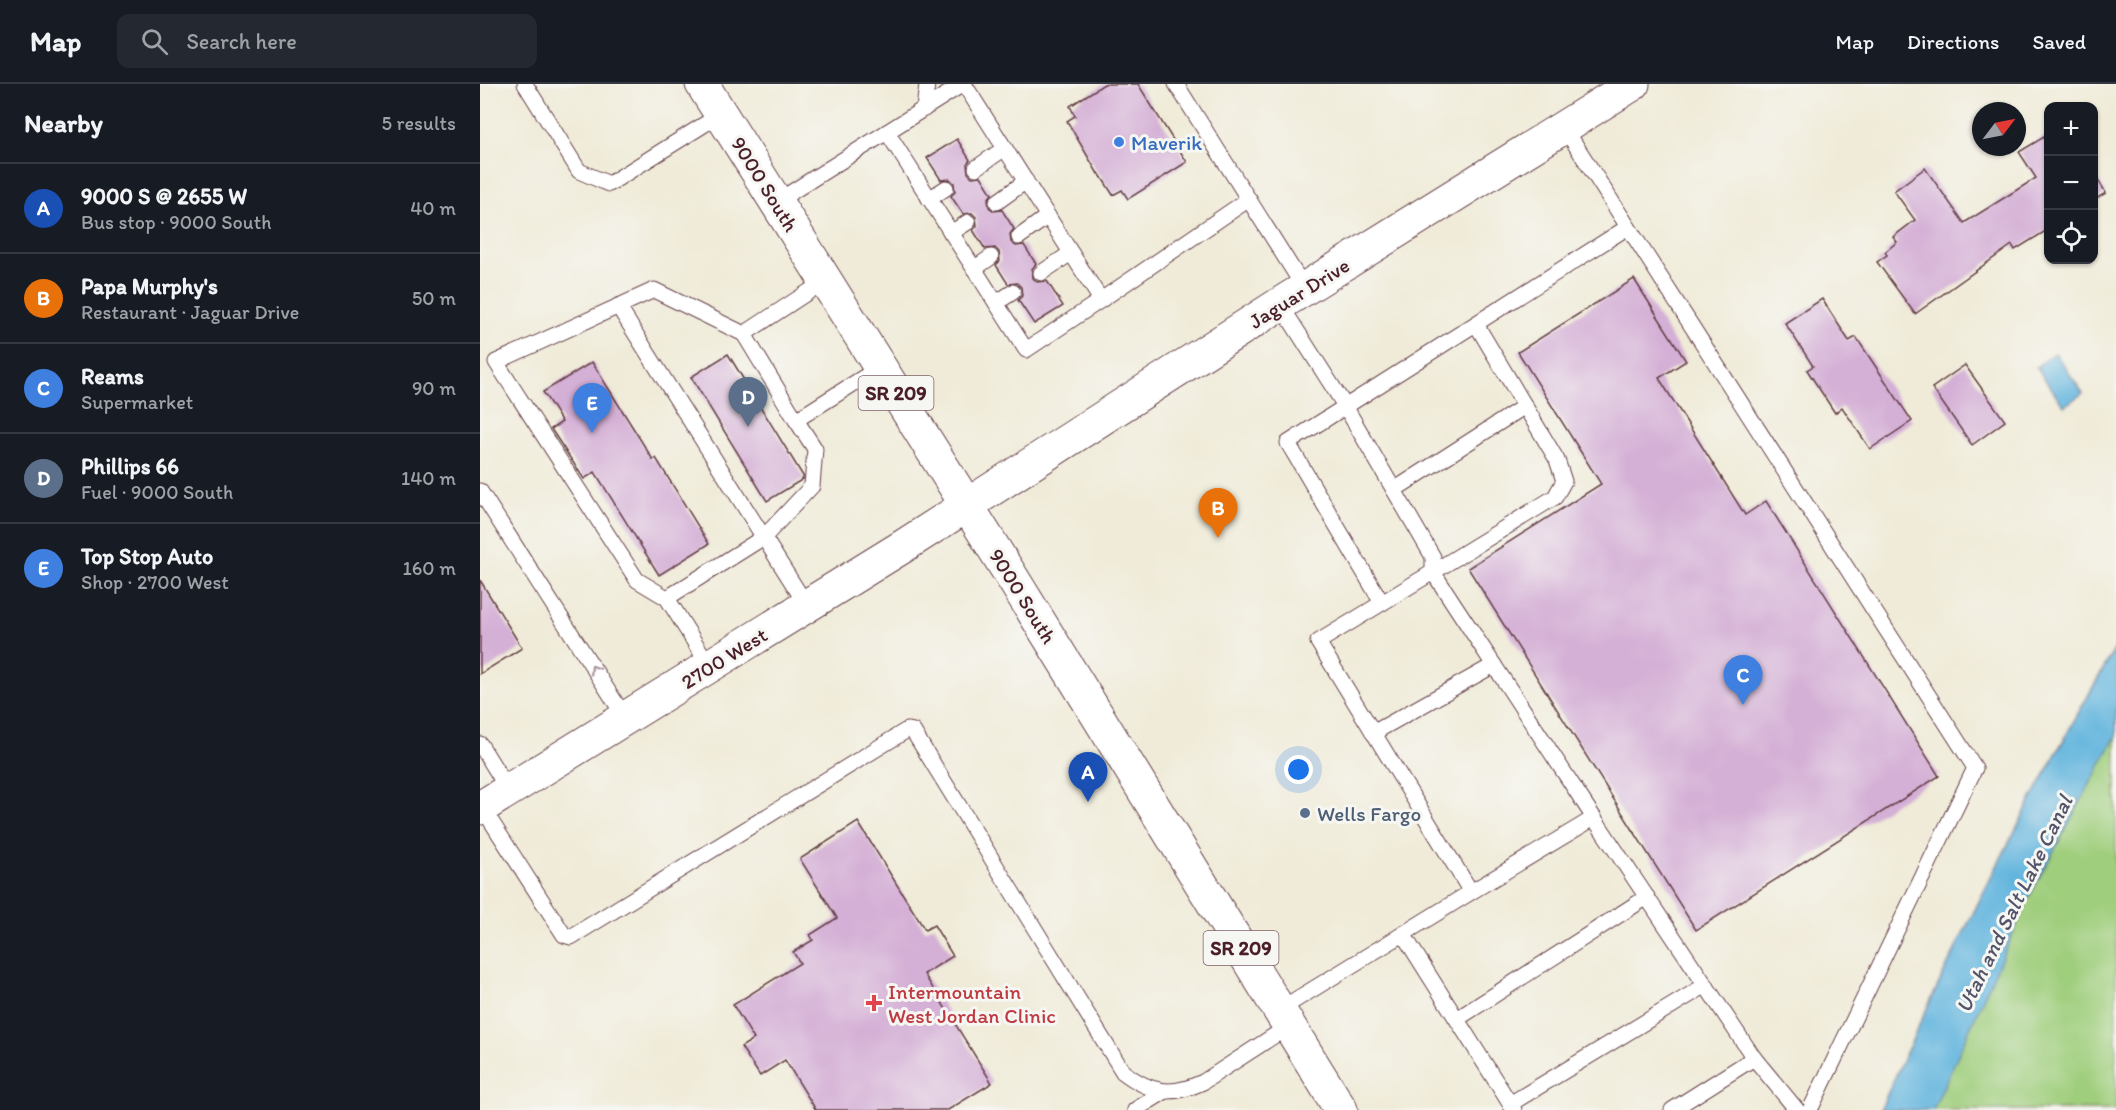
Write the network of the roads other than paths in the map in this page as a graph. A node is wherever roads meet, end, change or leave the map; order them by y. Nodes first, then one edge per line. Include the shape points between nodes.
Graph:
1 (525, 84) edge
2 (702, 84) edge
3 (927, 84) edge
4 (964, 84) edge
5 (1176, 84) edge
6 (1633, 84) edge
7 (924, 109) junction
8 (721, 114) junction
9 (1564, 127) junction
10 (887, 132) junction
11 (1005, 148) junction
12 (976, 168) dead end
13 (1026, 181) junction
14 (946, 188) dead end
15 (929, 199) junction
16 (1249, 199) junction
17 (776, 202) junction
18 (997, 202) dead end
19 (1048, 216) junction
20 (968, 222) dead end
21 (1628, 227) junction
22 (951, 233) junction
23 (1019, 237) dead end
24 (1071, 253) junction
25 (991, 257) dead end
26 (974, 269) junction
27 (1041, 273) dead end
28 (825, 281) junction
29 (1013, 292) dead end
30 (1293, 297) junction
31 (1101, 300) junction
32 (996, 303) junction
33 (618, 306) junction
34 (1476, 324) junction
35 (744, 334) junction
36 (880, 367) junction
37 (1345, 406) junction
38 (1525, 406) junction
39 (796, 420) junction
40 (1394, 490) junction
41 (480, 491) edge
42 (966, 505) junction
43 (764, 537) junction
44 (1433, 572) junction
45 (667, 598) junction
46 (1382, 603) junction
47 (807, 606) junction
48 (1494, 665) junction
49 (710, 667) junction
50 (626, 719) junction
51 (1373, 733) junction
52 (480, 744) edge
53 (490, 802) edge
54 (1594, 818) junction
55 (1471, 892) junction
56 (1647, 897) junction
57 (1403, 934) junction
58 (1706, 985) junction
59 (1284, 1018) junction
60 (1457, 1019) junction
61 (1754, 1058) junction
62 (1164, 1092) junction
63 (1512, 1107) edge
64 (1135, 1110) edge
65 (1341, 1110) edge
66 (1672, 1110) edge
67 (1797, 1110) edge
68 (1810, 1110) edge

1 - 8 lane via 579,171 609,184
2 - 8 main road, 9000 South / SR 209
3 - 7 lane
4 - 7 lane
4 - 11 lane
5 - 16 lane
6 - 9 main road, Jaguar Drive
7 - 10 lane
8 - 17 main road, 9000 South / SR 209
9 - 21 lane
9 - 30 main road, Jaguar Drive
10 - 15 lane
10 - 17 lane
11 - 12 lane
11 - 13 lane
13 - 18 lane
13 - 19 lane
14 - 15 lane
15 - 22 lane
16 - 30 lane
16 - 31 lane
17 - 28 main road, 9000 South / SR 209
19 - 23 lane
19 - 24 lane
20 - 22 lane
21 - 34 lane
21 - 68 lane via 1975,768
22 - 26 lane
24 - 27 lane
24 - 31 lane
25 - 26 lane
26 - 32 lane
28 - 35 lane
28 - 36 main road, 9000 South / SR 209
29 - 32 lane
30 - 37 lane
30 - 42 main road, Jaguar Drive
31 - 32 lane via 1026,350
33 - 35 lane via 654,290
33 - 43 lane
33 - 45 lane via 496,362 637,580
34 - 37 lane
34 - 38 lane
35 - 39 lane
36 - 39 lane
36 - 42 main road, 9000 South / SR 209
37 - 40 lane
37 - 46 lane via 1288,443
38 - 40 lane
38 - 44 lane via 1557,460 1564,481 1555,497
39 - 43 lane via 815,449 812,486
40 - 44 lane via 1433,557
50 -> 41 lane
42 - 47 main road, 2700 West
42 - 59 main road, 9000 South / SR 209
43 - 45 lane
43 - 47 lane
44 - 46 lane
44 - 48 lane
45 - 49 lane
46 - 51 lane via 1318,642
47 - 49 main road, 2700 West
48 - 51 lane
48 - 54 lane
49 - 50 main road, 2700 West
50 - 53 main road, 2700 West
51 - 55 lane
52 - 53 lane
53 - 62 lane via 564,935 571,937 907,730 913,731 1116,1062 1135,1080
54 - 55 lane
54 - 56 lane
55 - 57 lane
56 - 58 lane
56 - 60 lane
57 - 59 lane
57 - 60 lane
58 - 61 lane
58 - 63 lane
59 - 62 lane via 1203,1082
59 - 65 main road, 9000 South / SR 209
60 - 63 lane
61 - 66 lane
61 - 67 lane
62 - 64 lane

